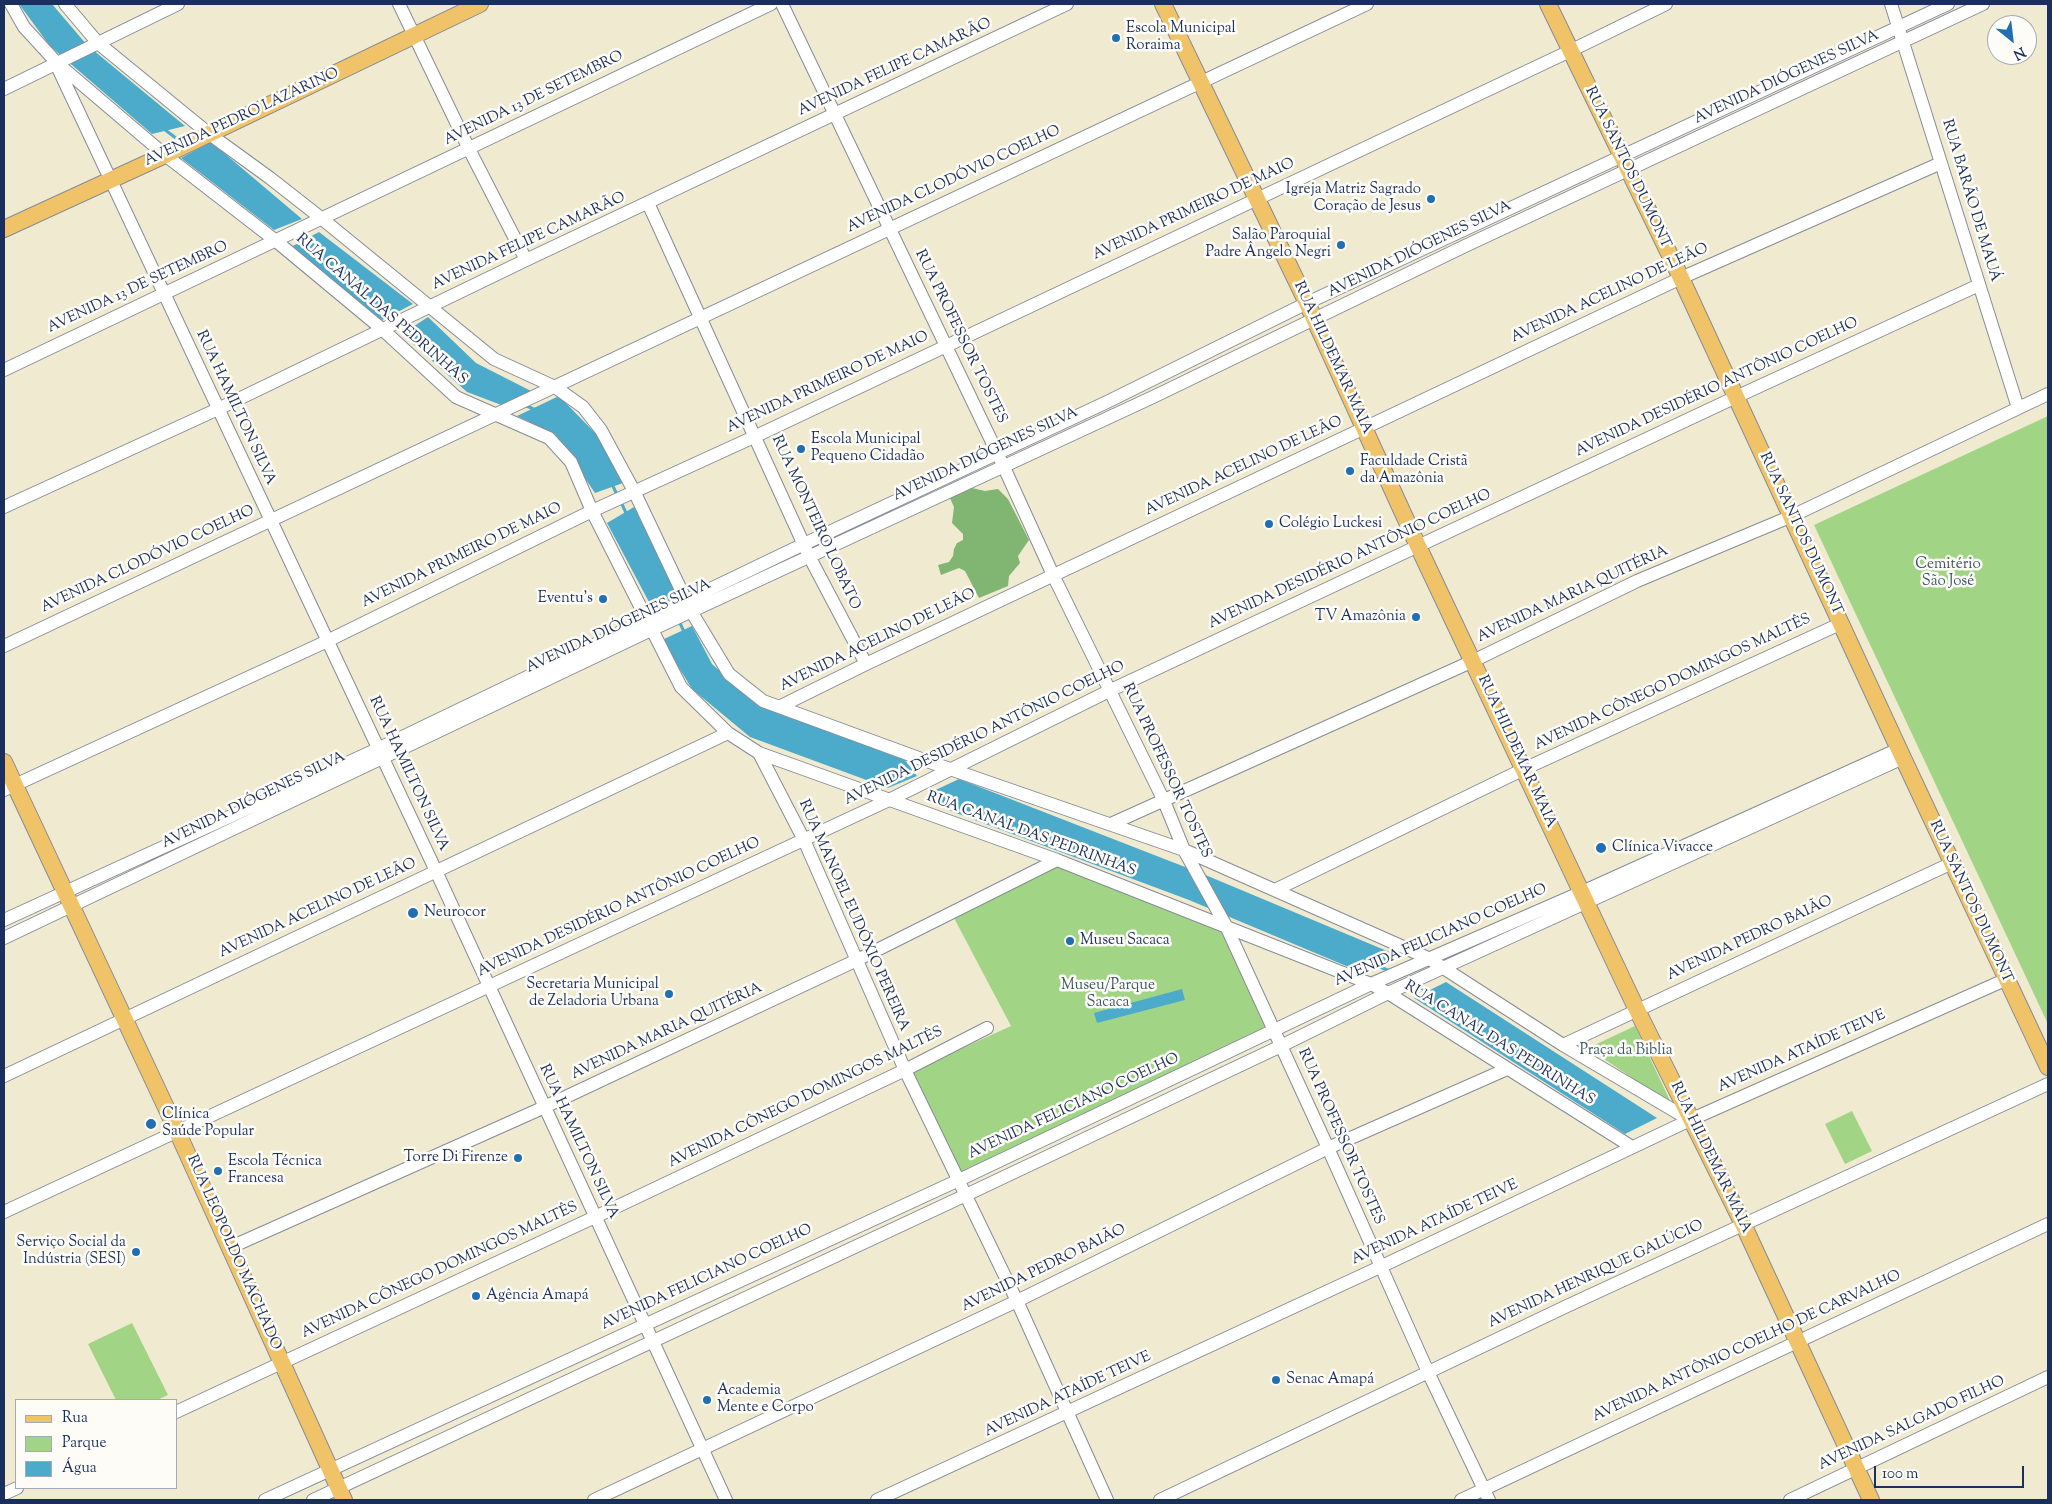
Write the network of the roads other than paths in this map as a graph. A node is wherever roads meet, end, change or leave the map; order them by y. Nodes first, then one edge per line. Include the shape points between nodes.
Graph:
1 (11, 4) edge
2 (65, 4) edge
3 (178, 4) edge
4 (398, 4) edge
5 (480, 4) edge
6 (771, 4) edge
7 (782, 4) edge
8 (1067, 4) edge
9 (1163, 4) edge
10 (1367, 4) edge
11 (1548, 4) edge
12 (1666, 4) edge
13 (1891, 4) edge
14 (1948, 4) edge
15 (1983, 4) edge
16 (1899, 27) junction
17 (414, 36) junction
18 (1904, 41) junction
19 (96, 44) junction
20 (1570, 51) junction
21 (59, 63) junction
22 (1200, 82) junction
23 (4, 89) edge
24 (1726, 108) junction
25 (834, 115) junction
26 (1732, 121) junction
27 (208, 134) junction
28 (469, 149) junction
29 (165, 155) junction
30 (1625, 163) junction
31 (1941, 163) junction
32 (111, 180) junction
33 (1256, 198) junction
34 (648, 203) junction
35 (316, 221) junction
36 (889, 228) junction
37 (4, 229) edge
38 (1460, 233) junction
39 (282, 238) junction
40 (1464, 246) junction
41 (526, 260) junction
42 (1681, 278) junction
43 (1979, 285) junction
44 (164, 293) junction
45 (1307, 304) junction
46 (426, 309) junction
47 (701, 318) junction
48 (1314, 319) junction
49 (386, 327) junction
50 (946, 345) junction
51 (4, 370) edge
52 (1146, 382) junction
53 (552, 389) junction
54 (2048, 394) edge
55 (1153, 397) junction
56 (1736, 397) junction
57 (2018, 408) junction
58 (218, 409) junction
59 (497, 415) junction
60 (1365, 428) junction
61 (756, 436) junction
62 (1000, 459) junction
63 (630, 493) junction
64 (4, 507) edge
65 (597, 509) junction
66 (1792, 516) junction
67 (270, 521) junction
68 (804, 544) junction
69 (1418, 546) junction
70 (809, 556) junction
71 (1053, 575) junction
72 (684, 608) junction
73 (654, 622) junction
74 (1842, 623) junction
75 (326, 641) junction
76 (4, 646) edge
77 (1473, 661) junction
78 (866, 664) junction
79 (1111, 690) junction
80 (781, 706) junction
81 (728, 733) junction
82 (759, 753) junction
83 (380, 754) junction
84 (1901, 754) junction
85 (4, 762) edge
86 (952, 769) junction
87 (1524, 769) junction
88 (9, 788) edge
89 (889, 800) junction
90 (1164, 800) junction
91 (1111, 824) junction
92 (804, 840) junction
93 (1184, 850) junction
94 (1057, 860) junction
95 (1952, 863) junction
96 (436, 872) junction
97 (1275, 890) junction
98 (1584, 897) junction
99 (68, 899) junction
100 (4, 920) edge
101 (1223, 921) junction
102 (4, 938) edge
103 (1428, 958) junction
104 (856, 960) junction
105 (1444, 968) junction
106 (2007, 979) junction
107 (1376, 982) junction
108 (488, 986) junction
109 (1388, 993) junction
110 (1637, 1010) junction
111 (124, 1019) junction
112 (988, 1028) dead end
113 (1274, 1030) junction
114 (1563, 1045) junction
115 (1281, 1046) junction
116 (2048, 1066) edge
117 (1507, 1069) junction
118 (905, 1070) junction
119 (4, 1076) edge
120 (2048, 1084) edge
121 (545, 1107) junction
122 (1690, 1120) junction
123 (178, 1131) junction
124 (1046, 1139) junction
125 (1632, 1147) junction
126 (1328, 1148) junction
127 (1052, 1153) junction
128 (959, 1180) junction
129 (966, 1195) junction
130 (4, 1212) edge
131 (595, 1217) junction
132 (1743, 1224) junction
133 (2048, 1224) edge
134 (231, 1247) junction
135 (795, 1255) junction
136 (1380, 1268) junction
137 (802, 1271) junction
138 (1017, 1301) junction
139 (644, 1326) junction
140 (1797, 1341) junction
141 (652, 1342) junction
142 (282, 1361) junction
143 (1428, 1372) junction
144 (2048, 1377) edge
145 (486, 1399) junction
146 (178, 1411) edge
147 (1067, 1413) junction
148 (494, 1416) junction
149 (702, 1449) junction
150 (1856, 1468) junction
151 (330, 1470) junction
152 (341, 1494) edge
153 (1486, 1495) edge
154 (266, 1500) edge
155 (314, 1500) edge
156 (594, 1500) edge
157 (726, 1500) edge
158 (877, 1500) edge
159 (1107, 1500) edge
160 (1160, 1500) edge
161 (1461, 1500) edge
162 (1790, 1500) edge
163 (1871, 1500) edge

1 - 21 street, RUA CANAL DAS PEDRINHAS via 24,28
2 - 19 street, RUA CANAL DAS PEDRINHAS
3 - 19 street
4 - 17 street
5 - 17 main road, AVENIDA PEDRO LAZARINO
6 - 28 street, AVENIDA 13 DE SETEMBRO
7 - 25 street, RUA PROFESSOR TOSTES
8 - 25 street, AVENIDA FELIPE CAMARÃO
9 - 22 main road, RUA HILDEMAR MAIA
10 - 22 street, AVENIDA CLODÓVIO COELHO
11 - 20 main road, RUA SANTOS DUMONT
12 - 20 street, AVENIDA PRIMEIRO DE MAIO
13 - 16 street, RUA BARÃO DE MAUÁ
14 - 16 street, AVENIDA DIÓGENES SILVA
15 - 18 street, AVENIDA DIÓGENES SILVA
16 - 18 street, RUA BARÃO DE MAUÁ
16 - 24 street, AVENIDA DIÓGENES SILVA
17 - 27 main road, AVENIDA PEDRO LAZARINO
17 - 28 street
18 - 26 street, AVENIDA DIÓGENES SILVA
18 - 31 street, RUA BARÃO DE MAUÁ
19 - 21 street
19 - 27 street, RUA CANAL DAS PEDRINHAS
20 - 30 main road, RUA SANTOS DUMONT
20 - 33 street, AVENIDA PRIMEIRO DE MAIO
21 - 23 street
21 - 29 street, RUA CANAL DAS PEDRINHAS
21 - 32 street, RUA HAMILTON SILVA
22 - 33 main road, RUA HILDEMAR MAIA
22 - 36 street, AVENIDA CLODÓVIO COELHO
24 - 26 street
24 - 30 street, AVENIDA DIÓGENES SILVA
25 - 34 street, AVENIDA FELIPE CAMARÃO
25 - 36 street, RUA PROFESSOR TOSTES
26 - 30 street, AVENIDA DIÓGENES SILVA
27 - 29 main road, AVENIDA PEDRO LAZARINO
27 - 35 street, RUA CANAL DAS PEDRINHAS via 270,178
28 - 35 street, AVENIDA 13 DE SETEMBRO
28 - 41 street
29 - 32 main road, AVENIDA PEDRO LAZARINO
29 - 39 street, RUA CANAL DAS PEDRINHAS
30 - 38 street, AVENIDA DIÓGENES SILVA
30 - 40 street, AVENIDA DIÓGENES SILVA
30 - 42 main road, RUA SANTOS DUMONT
31 - 42 street, AVENIDA ACELINO DE LEÃO
31 - 43 street, RUA BARÃO DE MAUÁ
32 - 37 main road, AVENIDA PEDRO LAZARINO
32 - 44 street, RUA HAMILTON SILVA
33 - 45 main road, RUA HILDEMAR MAIA
33 - 50 street, AVENIDA PRIMEIRO DE MAIO
34 - 41 street, AVENIDA FELIPE CAMARÃO
34 - 47 street, RUA MONTEIRO LOBATO
35 - 39 street, AVENIDA 13 DE SETEMBRO
35 - 46 street, RUA CANAL DAS PEDRINHAS
36 - 47 street, AVENIDA CLODÓVIO COELHO
36 - 50 street, RUA PROFESSOR TOSTES
38 - 40 street
38 - 45 street, AVENIDA DIÓGENES SILVA
39 - 44 street, AVENIDA 13 DE SETEMBRO
39 - 49 street, RUA CANAL DAS PEDRINHAS
40 - 48 street, AVENIDA DIÓGENES SILVA
41 - 46 street, AVENIDA FELIPE CAMARÃO
42 - 56 main road, RUA SANTOS DUMONT
42 - 60 street, AVENIDA ACELINO DE LEÃO
43 - 56 street, AVENIDA DESIDÉRIO ANTÔNIO COELHO
43 - 57 street, RUA BARÃO DE MAUÁ
44 - 51 street, AVENIDA 13 DE SETEMBRO
44 - 58 street, RUA HAMILTON SILVA
45 - 48 main road, RUA HILDEMAR MAIA
45 - 52 street, AVENIDA DIÓGENES SILVA
46 - 49 street, AVENIDA FELIPE CAMARÃO
46 - 53 street, RUA CANAL DAS PEDRINHAS via 494,359
47 - 53 street, AVENIDA CLODÓVIO COELHO
47 - 61 street, RUA MONTEIRO LOBATO
48 - 55 street, AVENIDA DIÓGENES SILVA
48 - 60 main road, RUA HILDEMAR MAIA
49 - 58 street, AVENIDA FELIPE CAMARÃO
49 - 59 street, RUA CANAL DAS PEDRINHAS via 456,397
50 - 61 street, AVENIDA PRIMEIRO DE MAIO
50 - 62 street, RUA PROFESSOR TOSTES
52 - 55 street
52 - 62 street, AVENIDA DIÓGENES SILVA
53 - 59 street, AVENIDA CLODÓVIO COELHO
53 - 63 street, RUA CANAL DAS PEDRINHAS via 583,407 602,430
54 - 57 street, AVENIDA MARIA QUITÉRIA
55 - 62 street, AVENIDA DIÓGENES SILVA
56 - 66 main road, RUA SANTOS DUMONT
56 - 69 street, AVENIDA DESIDÉRIO ANTÔNIO COELHO
57 - 66 street, AVENIDA MARIA QUITÉRIA
58 - 64 street, AVENIDA FELIPE CAMARÃO
58 - 67 street, RUA HAMILTON SILVA
59 - 65 street, RUA CANAL DAS PEDRINHAS via 549,438 571,462
59 - 67 street, AVENIDA CLODÓVIO COELHO
60 - 69 main road, RUA HILDEMAR MAIA
60 - 71 street, AVENIDA ACELINO DE LEÃO
61 - 63 street, AVENIDA PRIMEIRO DE MAIO
61 - 68 street, RUA MONTEIRO LOBATO
62 - 68 street, AVENIDA DIÓGENES SILVA
62 - 70 street, AVENIDA DIÓGENES SILVA
62 - 71 street, RUA PROFESSOR TOSTES
63 - 65 street, AVENIDA PRIMEIRO DE MAIO
63 - 72 street, RUA CANAL DAS PEDRINHAS
65 - 73 street, RUA CANAL DAS PEDRINHAS
65 - 75 street, AVENIDA PRIMEIRO DE MAIO
66 - 74 main road, RUA SANTOS DUMONT
66 - 77 street, AVENIDA MARIA QUITÉRIA via 1637,581
67 - 75 street, RUA HAMILTON SILVA
67 - 76 street, AVENIDA CLODÓVIO COELHO
68 - 70 street, RUA MONTEIRO LOBATO
68 - 72 street, AVENIDA DIÓGENES SILVA
69 - 77 main road, RUA HILDEMAR MAIA
69 - 79 street, AVENIDA DESIDÉRIO ANTÔNIO COELHO
70 - 72 street, AVENIDA DIÓGENES SILVA
70 - 78 street, RUA MONTEIRO LOBATO
71 - 78 street, AVENIDA ACELINO DE LEÃO
71 - 79 street, RUA PROFESSOR TOSTES
72 - 73 street, AVENIDA DIÓGENES SILVA
72 - 80 street, RUA CANAL DAS PEDRINHAS via 729,674 763,701
73 - 81 street, RUA CANAL DAS PEDRINHAS via 681,687
73 - 83 street, AVENIDA DIÓGENES SILVA
74 - 84 main road, RUA SANTOS DUMONT
74 - 87 street, AVENIDA CÔNEGO DOMINGOS MALTÊS
75 - 83 street, RUA HAMILTON SILVA
75 - 88 street, AVENIDA PRIMEIRO DE MAIO
77 - 87 main road, RUA HILDEMAR MAIA
77 - 90 street, AVENIDA MARIA QUITÉRIA
78 - 80 street, AVENIDA ACELINO DE LEÃO
79 - 86 street, AVENIDA DESIDÉRIO ANTÔNIO COELHO
79 - 90 street, RUA PROFESSOR TOSTES
80 - 86 street, RUA CANAL DAS PEDRINHAS
81 - 82 street, RUA CANAL DAS PEDRINHAS
81 - 96 street, AVENIDA ACELINO DE LEÃO
82 - 89 street, RUA CANAL DAS PEDRINHAS
82 - 92 street, RUA MANOEL EUDÓXIO PEREIRA
83 - 96 street, RUA HAMILTON SILVA
83 - 99 street, AVENIDA DIÓGENES SILVA
84 - 95 main road, RUA SANTOS DUMONT
84 - 98 street, AVENIDA FELICIANO COELHO
85 - 88 main road, RUA LEOPOLDO MACHADO
86 - 89 street, AVENIDA DESIDÉRIO ANTÔNIO COELHO
86 - 91 street, RUA CANAL DAS PEDRINHAS
87 - 97 street, AVENIDA CÔNEGO DOMINGOS MALTÊS
87 - 98 main road, RUA HILDEMAR MAIA
88 - 99 main road, RUA LEOPOLDO MACHADO
89 - 92 street, AVENIDA DESIDÉRIO ANTÔNIO COELHO
89 - 94 street, RUA CANAL DAS PEDRINHAS
90 - 91 street, AVENIDA MARIA QUITÉRIA
90 - 93 street, RUA PROFESSOR TOSTES
91 - 93 street, RUA CANAL DAS PEDRINHAS
92 - 104 street, RUA MANOEL EUDÓXIO PEREIRA
92 - 108 street, AVENIDA DESIDÉRIO ANTÔNIO COELHO
93 - 97 street, RUA CANAL DAS PEDRINHAS
93 - 101 street, RUA PROFESSOR TOSTES
94 - 101 street, RUA CANAL DAS PEDRINHAS
94 - 104 street, AVENIDA MARIA QUITÉRIA
95 - 106 main road, RUA SANTOS DUMONT
95 - 110 street, AVENIDA PEDRO BAIÃO
96 - 108 street, RUA HAMILTON SILVA
96 - 111 street, AVENIDA ACELINO DE LEÃO
97 - 103 street, RUA CANAL DAS PEDRINHAS
98 - 103 street, AVENIDA FELICIANO COELHO
98 - 105 street, AVENIDA FELICIANO COELHO
98 - 110 main road, RUA HILDEMAR MAIA
99 - 100 street, AVENIDA DIÓGENES SILVA
99 - 102 street, AVENIDA DIÓGENES SILVA
99 - 111 main road, RUA LEOPOLDO MACHADO
101 - 107 street, RUA CANAL DAS PEDRINHAS
101 - 113 street, RUA PROFESSOR TOSTES
103 - 105 street, RUA CANAL DAS PEDRINHAS
103 - 107 street, AVENIDA FELICIANO COELHO
104 - 118 street, RUA MANOEL EUDÓXIO PEREIRA
104 - 121 street, AVENIDA MARIA QUITÉRIA
105 - 109 street, AVENIDA FELICIANO COELHO
105 - 114 street, RUA CANAL DAS PEDRINHAS
106 - 116 main road, RUA SANTOS DUMONT
106 - 122 street, AVENIDA ATAÍDE TEIVE
107 - 109 street, RUA CANAL DAS PEDRINHAS
107 - 113 street, AVENIDA FELICIANO COELHO
108 - 121 street, RUA HAMILTON SILVA
108 - 123 street, AVENIDA DESIDÉRIO ANTÔNIO COELHO
109 - 115 street, AVENIDA FELICIANO COELHO
109 - 117 street, RUA CANAL DAS PEDRINHAS
110 - 114 street, AVENIDA PEDRO BAIÃO
110 - 122 main road, RUA HILDEMAR MAIA
111 - 119 street, AVENIDA ACELINO DE LEÃO
111 - 123 main road, RUA LEOPOLDO MACHADO
112 - 118 street, AVENIDA CÔNEGO DOMINGOS MALTÊS
113 - 115 street, RUA PROFESSOR TOSTES
113 - 124 street, AVENIDA FELICIANO COELHO
114 - 122 street, RUA CANAL DAS PEDRINHAS
115 - 126 street, RUA PROFESSOR TOSTES
115 - 127 street, AVENIDA FELICIANO COELHO
117 - 125 street, RUA CANAL DAS PEDRINHAS
117 - 126 street, AVENIDA PEDRO BAIÃO
118 - 128 street, RUA MANOEL EUDÓXIO PEREIRA
118 - 131 street, AVENIDA CÔNEGO DOMINGOS MALTÊS
120 - 132 street, AVENIDA HENRIQUE GALÚCIO
121 - 131 street, RUA HAMILTON SILVA
121 - 134 street, AVENIDA MARIA QUITÉRIA
122 - 125 street, AVENIDA ATAÍDE TEIVE
122 - 132 main road, RUA HILDEMAR MAIA
123 - 130 street, AVENIDA DESIDÉRIO ANTÔNIO COELHO
123 - 134 main road, RUA LEOPOLDO MACHADO
124 - 127 street
124 - 128 street, AVENIDA FELICIANO COELHO
125 - 136 street, AVENIDA ATAÍDE TEIVE
126 - 136 street, RUA PROFESSOR TOSTES
126 - 138 street, AVENIDA PEDRO BAIÃO
127 - 129 street, AVENIDA FELICIANO COELHO
128 - 129 street, RUA MANOEL EUDÓXIO PEREIRA
128 - 135 street, AVENIDA FELICIANO COELHO
129 - 137 street, AVENIDA FELICIANO COELHO
129 - 138 street, RUA MANOEL EUDÓXIO PEREIRA
131 - 139 street, RUA HAMILTON SILVA
131 - 142 street, AVENIDA CÔNEGO DOMINGOS MALTÊS
132 - 140 main road, RUA HILDEMAR MAIA
132 - 143 street, AVENIDA HENRIQUE GALÚCIO
133 - 140 street, AVENIDA ANTÔNIO COELHO DE CARVALHO
134 - 142 main road, RUA LEOPOLDO MACHADO
135 - 137 street
135 - 139 street, AVENIDA FELICIANO COELHO
136 - 143 street, RUA PROFESSOR TOSTES
136 - 147 street, AVENIDA ATAÍDE TEIVE
137 - 141 street, AVENIDA FELICIANO COELHO
138 - 147 street, RUA MANOEL EUDÓXIO PEREIRA
138 - 149 street, AVENIDA PEDRO BAIÃO
139 - 141 street, RUA HAMILTON SILVA
139 - 145 street, AVENIDA FELICIANO COELHO
140 - 150 main road, RUA HILDEMAR MAIA
140 - 153 street, AVENIDA ANTÔNIO COELHO DE CARVALHO
141 - 148 street, AVENIDA FELICIANO COELHO
141 - 149 street, RUA HAMILTON SILVA
142 - 146 street, AVENIDA CÔNEGO DOMINGOS MALTÊS
142 - 151 main road, RUA LEOPOLDO MACHADO
143 - 153 street, RUA PROFESSOR TOSTES
143 - 160 street, AVENIDA HENRIQUE GALÚCIO
144 - 150 street, AVENIDA SALGADO FILHO
145 - 148 street
145 - 151 street, AVENIDA FELICIANO COELHO
147 - 158 street, AVENIDA ATAÍDE TEIVE
147 - 159 street, RUA MANOEL EUDÓXIO PEREIRA
148 - 152 street, AVENIDA FELICIANO COELHO
149 - 156 street, AVENIDA PEDRO BAIÃO
149 - 157 street, RUA HAMILTON SILVA
150 - 162 street, AVENIDA SALGADO FILHO
150 - 163 main road, RUA HILDEMAR MAIA
151 - 152 main road, RUA LEOPOLDO MACHADO
151 - 154 street, AVENIDA FELICIANO COELHO
152 - 155 street, AVENIDA FELICIANO COELHO
153 - 161 street, AVENIDA ANTÔNIO COELHO DE CARVALHO

